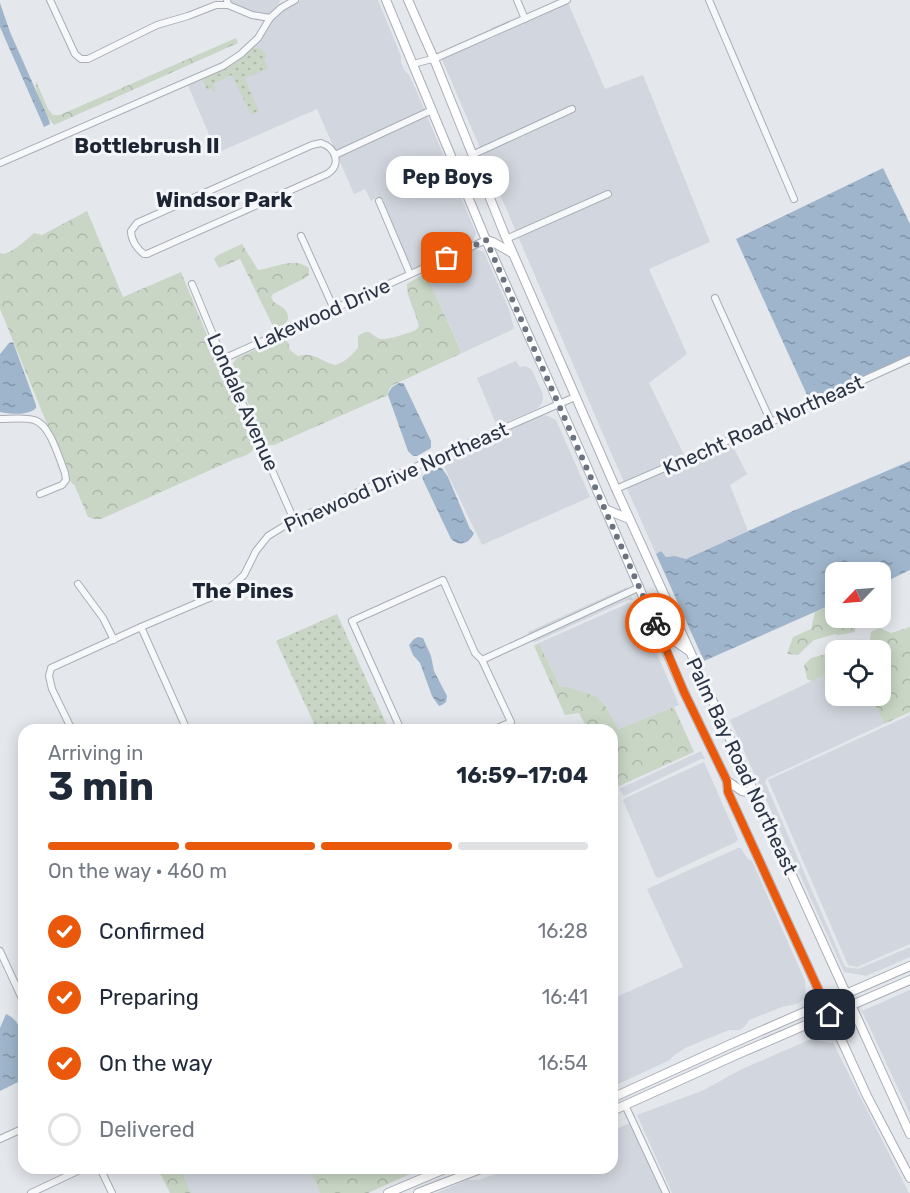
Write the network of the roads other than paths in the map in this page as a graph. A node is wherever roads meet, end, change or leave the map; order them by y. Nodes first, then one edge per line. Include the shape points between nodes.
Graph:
1 (50, 0) edge
2 (286, 0) edge
3 (295, 0) edge
4 (386, 0) edge
5 (517, 0) edge
6 (567, 0) edge
7 (709, 0) edge
8 (408, 2) edge
9 (227, 3) edge
10 (281, 8) junction
11 (270, 18) junction
12 (525, 19) junction
13 (434, 59) junction
14 (413, 64) junction
15 (572, 109) dead end
16 (432, 110) junction
17 (335, 154) junction
18 (472, 155) junction
19 (0, 163) edge
20 (608, 194) dead end
21 (794, 199) dead end
22 (379, 201) dead end
23 (482, 230) junction
24 (301, 236) dead end
25 (506, 239) junction
26 (486, 240) junction
27 (513, 253) junction
28 (410, 274) junction
29 (192, 284) dead end
30 (715, 298) dead end
31 (334, 309) junction
32 (223, 358) junction
33 (910, 359) edge
34 (575, 397) junction
35 (559, 405) junction
36 (0, 419) edge
37 (771, 422) junction
38 (616, 489) junction
39 (40, 494) dead end
40 (605, 509) junction
41 (629, 519) junction
42 (294, 520) junction
43 (78, 584) dead end
44 (640, 587) junction
45 (141, 627) junction
46 (661, 636) junction
47 (114, 640) junction
48 (690, 651) junction
49 (482, 660) junction
50 (69, 724) edge
51 (184, 724) edge
52 (398, 724) edge
53 (506, 724) edge
54 (727, 781) junction
55 (754, 793) junction
56 (0, 951) edge
57 (910, 966) edge
58 (910, 980) edge
59 (18, 990) edge
60 (846, 994) junction
61 (825, 1003) junction
62 (851, 1005) junction
63 (830, 1015) junction
64 (618, 1095) edge
65 (625, 1105) junction
66 (618, 1109) edge
67 (18, 1131) edge
68 (910, 1134) edge
69 (0, 1139) edge
70 (71, 1174) edge
71 (103, 1174) edge
72 (433, 1174) edge
73 (467, 1174) edge
74 (910, 1178) edge
75 (31, 1193) edge
76 (111, 1193) edge
77 (388, 1193) edge
78 (418, 1193) edge
79 (666, 1193) edge

1 - 9 street via 71,48 81,59 157,25
2 - 10 street
3 - 10 street
4 - 14 main road, Palm Bay Road Northeast
5 - 12 street
6 - 12 street
7 - 21 street
8 - 13 main road, Palm Bay Road Northeast
9 - 11 street via 252,15
10 - 11 street
11 - 19 street via 258,38 223,66
12 - 13 street
13 - 14 street
13 - 18 main road, Palm Bay Road Northeast
14 - 16 main road, Palm Bay Road Northeast
15 - 18 street
16 - 17 street
16 - 23 main road, Palm Bay Road Northeast
17 - 17 street via 321,143 312,145 137,223 131,235 137,248 147,254 327,174 334,169
18 - 25 main road, Palm Bay Road Northeast
20 - 25 street
22 - 28 street
23 - 25 main road
23 - 26 main road, Palm Bay Road Northeast
24 - 31 street
25 - 27 main road, Palm Bay Road Northeast
26 - 27 main road
26 - 28 street, Lakewood Drive
26 - 35 main road, Palm Bay Road Northeast
27 - 34 main road, Palm Bay Road Northeast
28 - 31 street, Lakewood Drive
29 - 32 street, Londale Avenue
30 - 37 street
31 - 32 street, Lakewood Drive
32 - 42 street, Londale Avenue
33 - 37 street, Knecht Road Northeast
34 - 35 street, Pinewood Drive Northeast
34 - 38 main road, Palm Bay Road Northeast
35 - 40 main road, Palm Bay Road Northeast
35 - 42 street, Pinewood Drive Northeast
36 - 39 street via 35,420 48,431 66,480
37 - 38 street, Knecht Road Northeast
38 - 41 main road, Palm Bay Road Northeast
40 - 41 main road
40 - 44 main road, Palm Bay Road Northeast
41 - 48 main road, Palm Bay Road Northeast
42 - 45 street, Pinewood Drive Northeast via 268,536 244,575 232,586
43 - 47 street
44 - 46 main road, Palm Bay Road Northeast
44 - 49 street
45 - 47 street, Pinewood Drive Northeast
45 - 51 street
46 - 48 main road
46 - 54 main road, Palm Bay Road Northeast
47 - 50 street, Pinewood Drive Northeast via 51,668 52,689
48 - 55 main road, Palm Bay Road Northeast
49 - 52 street via 475,653 443,580 352,621
49 - 53 street via 511,722
54 - 55 main road via 742,791
54 - 61 main road, Palm Bay Road Northeast via 728,792
55 - 60 main road, Palm Bay Road Northeast
56 - 59 street
57 - 60 main road
58 - 62 main road
60 - 61 main road
60 - 62 main road, Palm Bay Road Northeast
61 - 63 main road, Palm Bay Road Northeast
61 - 64 main road
62 - 63 main road
62 - 68 main road, Palm Bay Road Northeast
63 - 65 main road
63 - 74 main road, Palm Bay Road Northeast
65 - 66 main road
65 - 79 street
67 - 69 street
70 - 75 street
71 - 76 street
72 - 77 main road
73 - 78 main road

